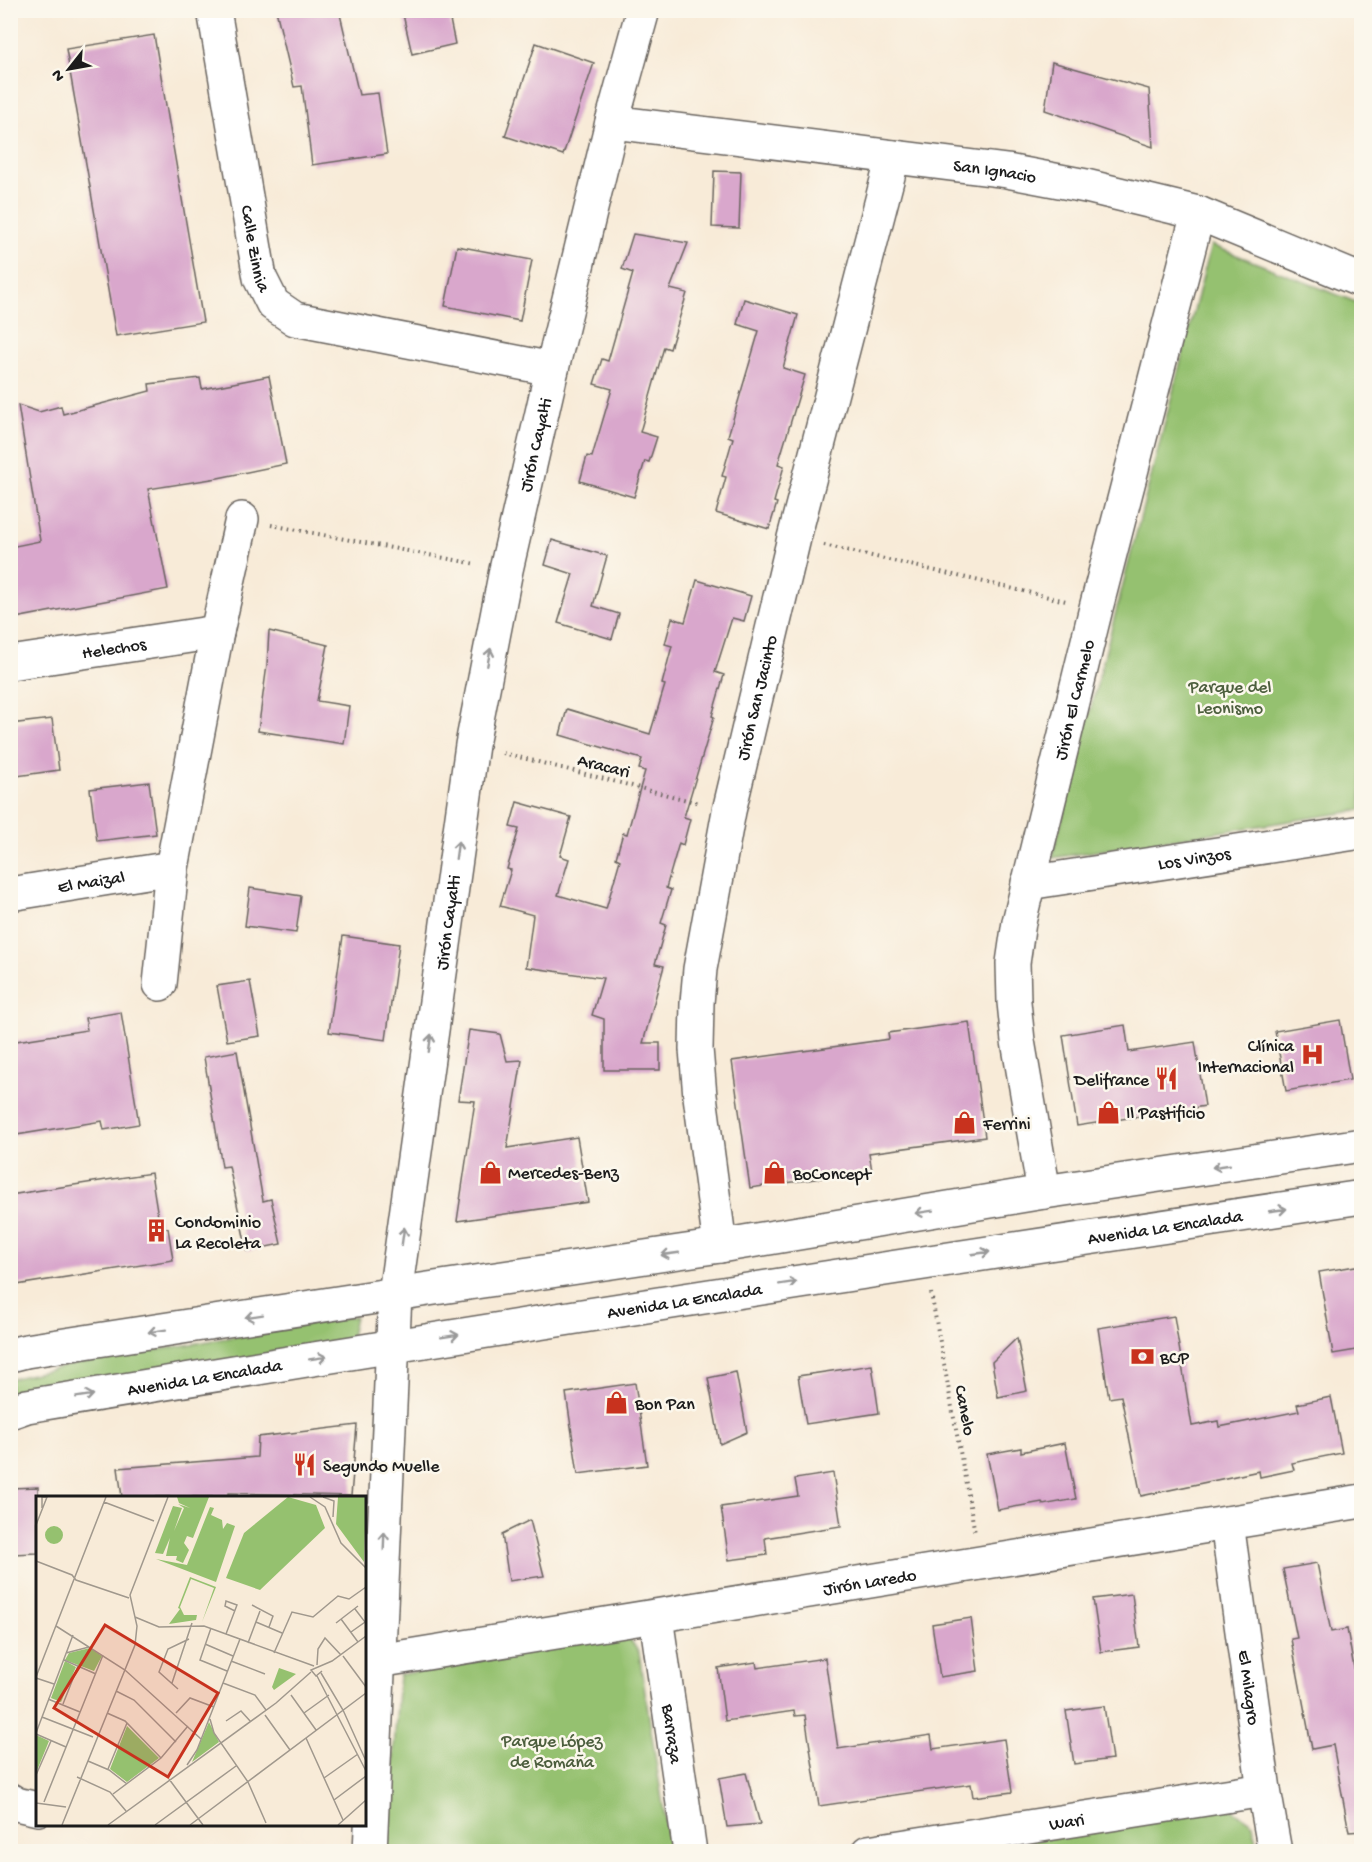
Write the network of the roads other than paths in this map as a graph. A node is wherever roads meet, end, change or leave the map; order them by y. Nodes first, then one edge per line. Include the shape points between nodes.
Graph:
1 (214, 10) edge
2 (643, 10) edge
3 (612, 122) junction
4 (893, 157) junction
5 (1198, 213) junction
6 (1362, 281) edge
7 (552, 369) junction
8 (242, 519) road end
9 (217, 632) junction
10 (10, 663) edge
11 (1362, 832) edge
12 (172, 868) junction
13 (1028, 883) junction
14 (10, 894) edge
15 (160, 984) dead end
16 (1362, 1145) edge
17 (1044, 1192) junction
18 (1362, 1197) edge
19 (720, 1246) junction
20 (395, 1294) junction
21 (393, 1345) junction
22 (10, 1355) edge
23 (10, 1412) edge
24 (1362, 1501) edge
25 (1227, 1523) junction
26 (656, 1617) junction
27 (378, 1661) junction
28 (1264, 1790) junction
29 (10, 1800) edge
30 (36, 1809) edge
31 (370, 1851) edge
32 (690, 1851) edge
33 (868, 1851) edge
34 (1275, 1851) edge

1 - 7 street, Calle Zinnia via 260,278 273,304 295,319
2 - 3 street, Jirón Cayalti
3 - 4 street, San Ignacio
3 - 7 street, Jirón Cayalti
4 - 5 street, San Ignacio via 1007,171
4 - 19 street, Jirón San Jacinto via 794,538 729,811 700,969 696,1048
5 - 6 street, San Ignacio
5 - 13 street, Jirón El Carmelo
20 -> 7 street, Jirón Cayalti via 472,745 506,570
8 - 9 street
9 - 10 street, Helechos
9 - 12 street
11 - 13 street, Los Vinzos
12 - 14 street, El Maizal
12 - 15 street
13 - 17 street, Jirón El Carmelo via 1013,963 1014,1002
16 -> 17 street
17 -> 19 street
21 -> 18 street, Avenida La Encalada
19 -> 20 street
20 - 21 street, Jirón Cayalti
20 -> 22 street
23 -> 21 street, Avenida La Encalada
27 -> 21 street, Jirón Cayalti
24 - 25 street, Jirón Laredo
25 - 26 street, Jirón Laredo
25 - 28 street, El Milagro
26 - 27 street, Jirón Laredo
26 - 32 street, Barraza
27 - 31 street, Jirón Cayalti
28 - 33 street, Wari
28 - 34 street, El Milagro
29 - 30 street

